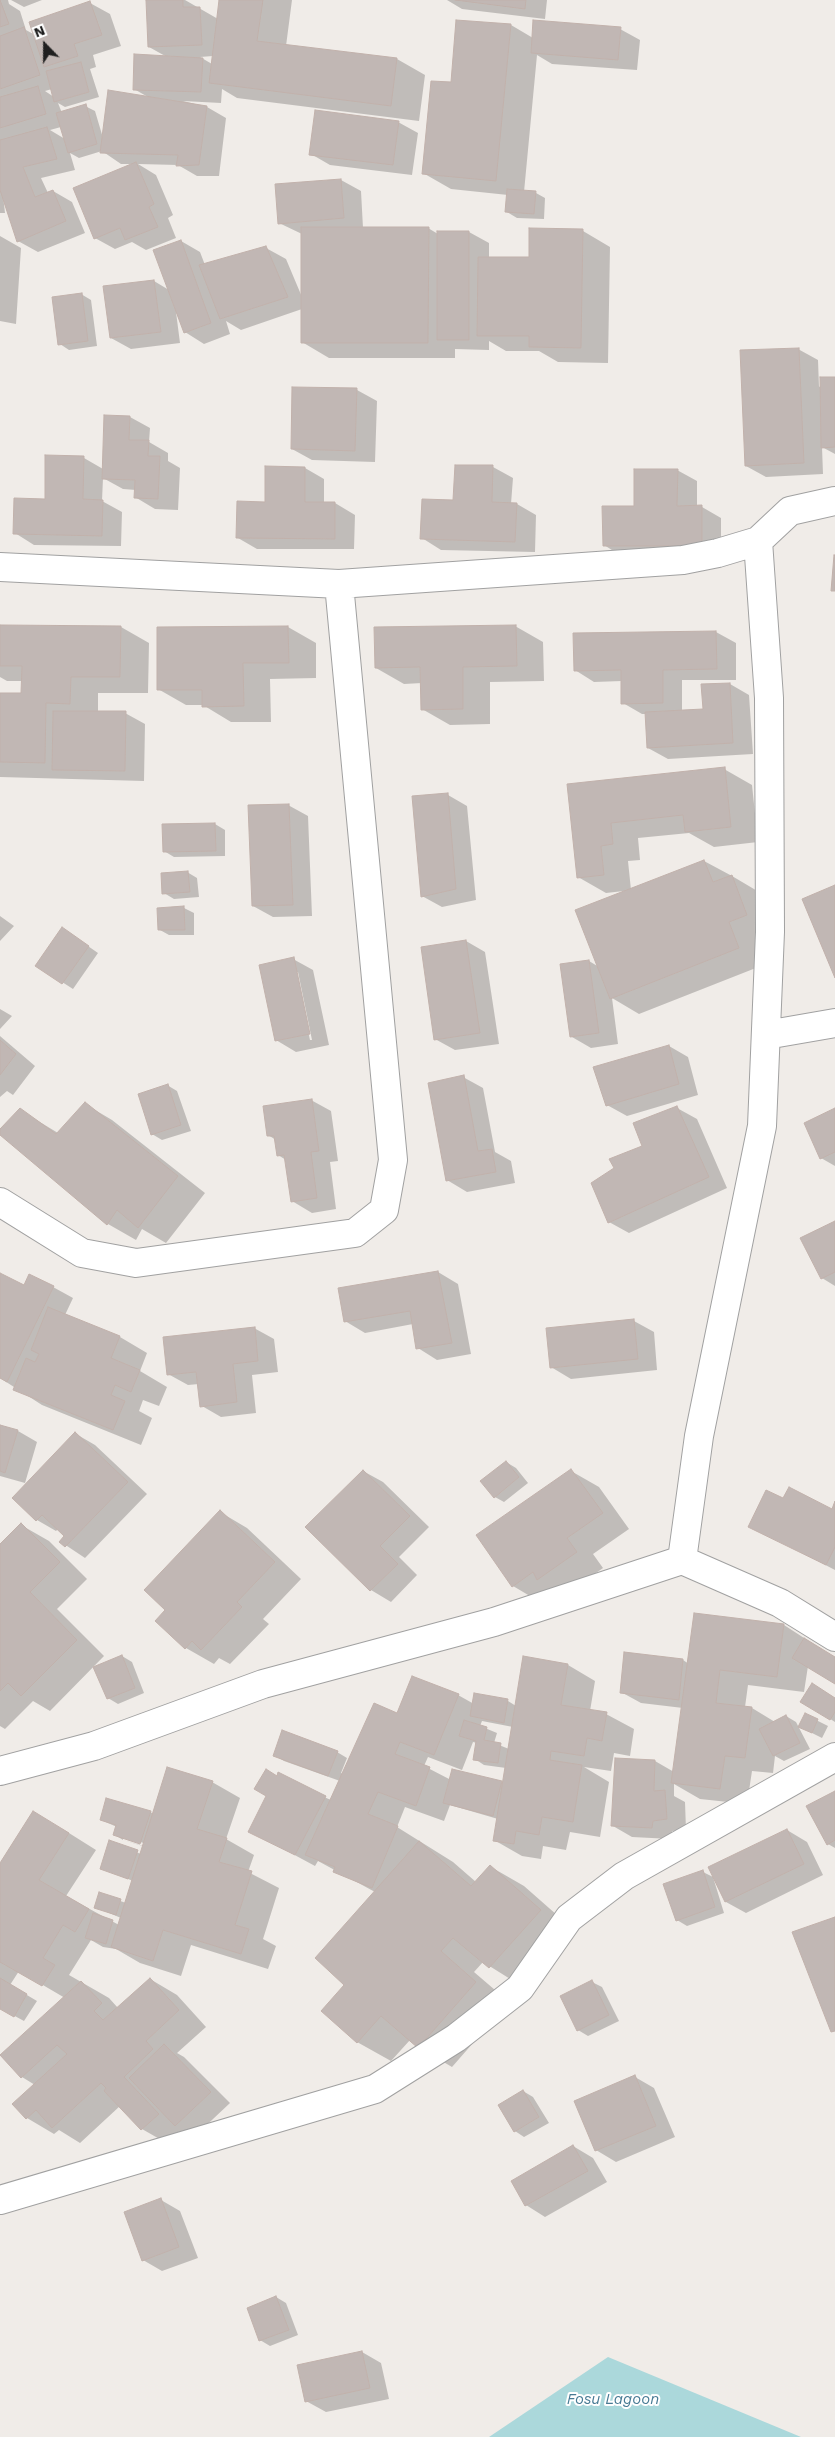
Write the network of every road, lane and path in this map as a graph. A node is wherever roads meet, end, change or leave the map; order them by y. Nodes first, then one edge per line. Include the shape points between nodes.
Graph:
1 (835, 501) edge
2 (758, 541) junction
3 (0, 567) edge
4 (338, 584) junction
5 (835, 1023) edge
6 (766, 1035) junction
7 (0, 1202) edge
8 (682, 1560) junction
9 (835, 1638) edge
10 (835, 1757) edge
11 (0, 1771) edge
12 (0, 2200) edge

1 - 2 street via 790,511
2 - 4 street via 718,554 683,560
2 - 6 street via 769,698 770,932
3 - 4 street
4 - 7 street via 393,1160 384,1210 355,1233 136,1263 82,1254
5 - 6 street
6 - 8 street via 762,1126 699,1436
8 - 9 street via 780,1604
8 - 11 street via 494,1622 263,1684 94,1746
10 - 12 street via 624,1876 570,1918 520,1988 456,2038 375,2089

